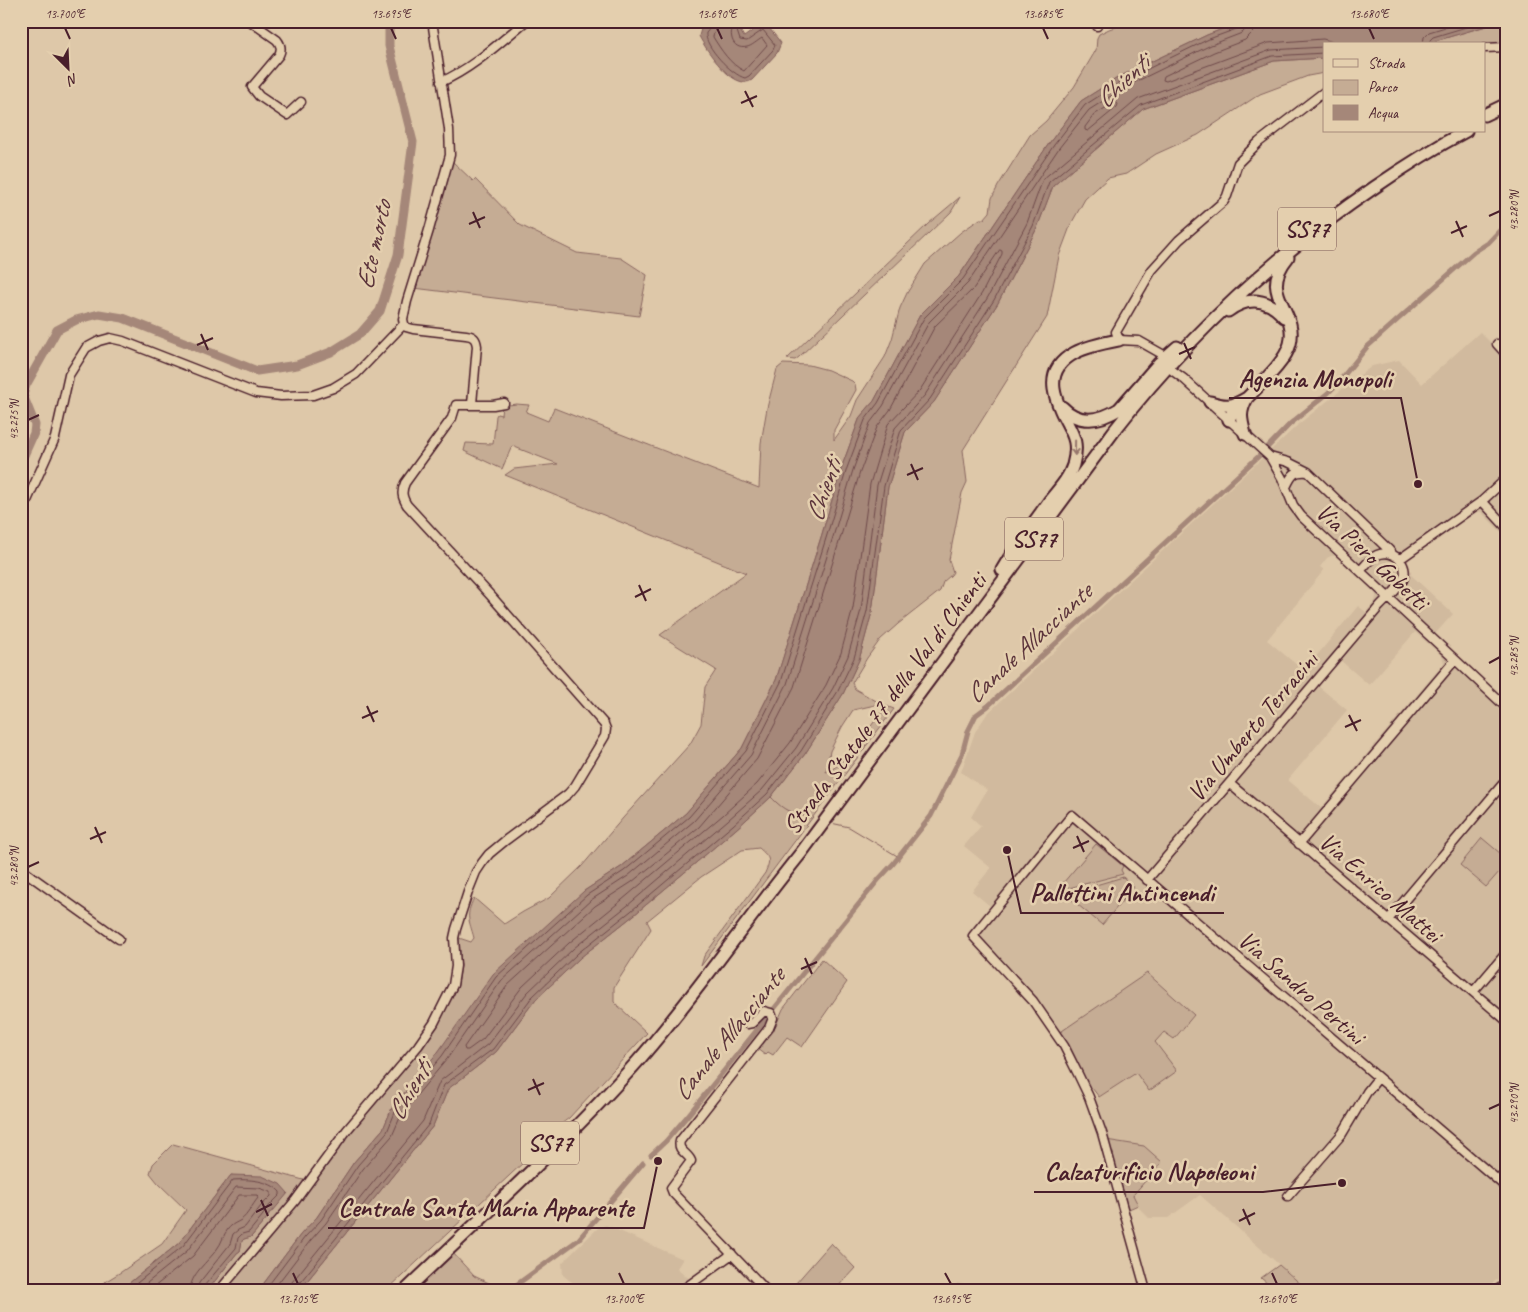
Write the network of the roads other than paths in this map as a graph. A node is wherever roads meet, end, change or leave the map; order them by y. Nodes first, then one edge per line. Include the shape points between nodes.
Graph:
1 (250, 21) edge
2 (432, 21) edge
3 (526, 21) edge
4 (1507, 47) edge
5 (1486, 48) edge
6 (442, 82) junction
7 (1323, 93) edge
8 (300, 102) dead end
9 (1507, 104) edge
10 (1507, 111) edge
11 (1486, 114) edge
12 (1486, 121) edge
13 (1451, 132) edge
14 (1464, 132) edge
15 (1366, 193) junction
16 (404, 324) junction
17 (1290, 325) junction
18 (1121, 330) junction
19 (1497, 344) dead end
20 (1177, 348) junction
21 (1507, 355) edge
22 (1160, 356) dead end
23 (1174, 369) dead end
24 (1151, 385) junction
25 (504, 402) dead end
26 (1210, 402) junction
27 (472, 404) junction
28 (1058, 404) junction
29 (1242, 405) junction
30 (1230, 420) junction
31 (1245, 434) junction
32 (1266, 454) junction
33 (1308, 472) junction
34 (1507, 478) edge
35 (1286, 487) junction
36 (1482, 501) junction
37 (21, 514) edge
38 (1507, 528) edge
39 (1396, 557) junction
40 (1002, 570) junction
41 (1360, 572) junction
42 (1388, 597) junction
43 (1455, 660) junction
44 (916, 692) junction
45 (1507, 708) edge
46 (1507, 779) edge
47 (1230, 784) junction
48 (1299, 844) junction
49 (21, 869) edge
50 (1147, 880) junction
51 (1388, 920) junction
52 (119, 939) dead end
53 (1507, 952) edge
54 (698, 983) junction
55 (1473, 992) junction
56 (1507, 1021) edge
57 (747, 1024) dead end
58 (1378, 1078) junction
59 (1507, 1188) edge
60 (1288, 1196) dead end
61 (732, 1254) junction
62 (1507, 1284) edge
63 (219, 1291) edge
64 (396, 1291) edge
65 (405, 1291) edge
66 (681, 1291) edge
67 (767, 1291) edge
68 (1146, 1291) edge
69 (1495, 1291) edge

1 - 8 street via 277,40 281,50 252,87 258,96 288,115
2 - 6 street
3 - 6 street via 466,69
4 - 5 street
6 - 16 street via 450,155 407,301
7 - 18 street via 1259,142 1238,163 1227,196 1152,270
9 - 11 highway
10 - 12 highway
13 - 20 highway, Strada Statale 77 della Val di Chienti / SS77 via 1370,182 1290,241 1202,320
14 - 15 highway, Strada Statale 77 della Val di Chienti / SS77
15 - 17 highway via 1282,265 1276,286
15 - 24 highway, Strada Statale 77 della Val di Chienti / SS77 via 1258,276
16 - 27 street via 413,329 466,335 475,339
16 - 37 street via 356,374 313,396 256,393 123,341 110,338 99,341 86,348 69,375 54,438
17 - 24 highway via 1269,304 1251,301 1238,305 1225,313 1164,376
17 - 29 highway via 1290,344 1283,360
18 - 22 street
18 - 28 highway via 1107,343 1073,354 1060,363 1053,384
19 - 21 street
20 - 28 highway via 1111,414 1084,420 1072,416
20 - 40 highway, Strada Statale 77 della Val di Chienti / SS77 via 1125,407
23 - 26 street, Via Piero Gobetti
24 - 44 highway, Strada Statale 77 della Val di Chienti / SS77
25 - 27 street
26 - 29 highway
26 - 30 street, Via Piero Gobetti
27 - 63 street via 456,405 452,418 404,483 403,499 604,724 605,736 568,794 506,840 482,863 456,929 453,985 434,1023 347,1130 295,1201
28 -> 40 highway via 1074,436 1073,464 1065,481 1013,550
29 - 30 highway
29 - 31 highway
30 - 31 street, Via Piero Gobetti
31 - 32 street, Via Piero Gobetti
32 - 33 street
32 - 35 street, Via Piero Gobetti via 1279,470
33 - 35 street via 1292,475
33 - 39 street
34 - 36 street
35 - 41 street, Via Piero Gobetti via 1301,516
36 - 38 street
36 - 39 street
39 - 41 street via 1386,553 1376,556
39 - 42 street via 1404,570 1403,579
40 - 44 highway, Strada Statale 77 della Val di Chienti / SS77
41 - 42 street, Via Piero Gobetti
42 - 43 street, Via Piero Gobetti
42 - 47 street, Via Umberto Terracini
43 - 45 street, Via Piero Gobetti
43 - 48 street
44 - 54 highway, Strada Statale 77 della Val di Chienti / SS77
46 - 51 street
47 - 48 street, Via Enrico Mattei
47 - 50 street, Via Umberto Terracini
48 - 51 street, Via Enrico Mattei
49 - 52 street
50 - 58 street, Via Sandro Pertini
50 - 68 street, Via Sandro Pertini via 1072,815 973,936 1033,1001 1064,1046 1078,1074 1102,1133
51 - 55 street, Via Enrico Mattei
53 - 55 street
54 - 64 highway, Strada Statale 77 della Val di Chienti / SS77 via 557,1137
54 - 65 highway, Strada Statale 77 della Val di Chienti / SS77 via 642,1055 596,1106
55 - 56 street, Via Enrico Mattei
57 - 61 street via 762,1012 771,1013 773,1018 769,1028 680,1141 681,1149 691,1161 671,1188
58 - 59 street, Via Sandro Pertini
58 - 60 street via 1342,1134
61 - 66 street
61 - 67 street
62 - 69 street

